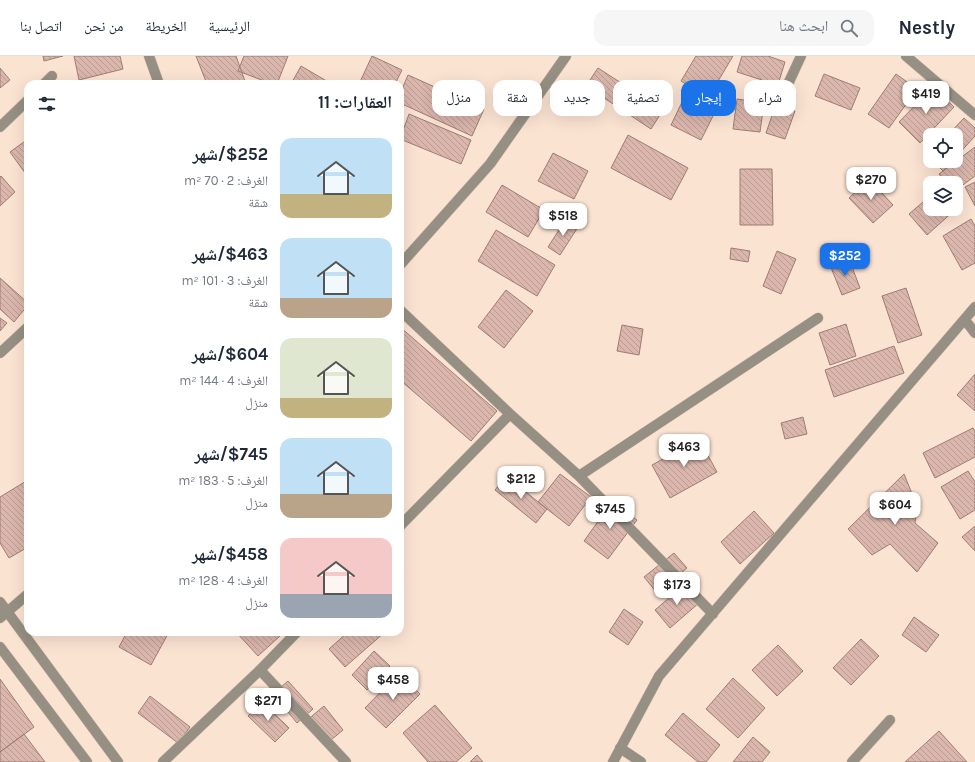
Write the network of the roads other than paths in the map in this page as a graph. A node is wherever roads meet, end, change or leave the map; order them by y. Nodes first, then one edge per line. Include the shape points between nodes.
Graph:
1 (149, 56) edge
2 (566, 56) edge
3 (800, 56) edge
4 (906, 56) edge
5 (52, 76) dead end
6 (48, 80) edge
7 (158, 80) edge
8 (789, 80) edge
9 (24, 104) edge
10 (975, 115) edge
11 (0, 127) edge
12 (404, 261) edge
13 (975, 307) edge
14 (404, 314) edge
15 (818, 318) dead end
16 (965, 320) junction
17 (24, 331) edge
18 (975, 333) edge
19 (0, 353) edge
20 (510, 414) junction
21 (579, 476) junction
22 (404, 522) edge
23 (24, 598) edge
24 (0, 602) edge
25 (713, 614) junction
26 (4, 615) edge
27 (293, 636) edge
28 (0, 647) edge
29 (260, 670) junction
30 (890, 720) dead end
31 (620, 748) junction
32 (87, 762) edge
33 (118, 762) edge
34 (163, 762) edge
35 (346, 762) edge
36 (613, 762) edge
37 (641, 762) edge
38 (852, 762) edge

1 - 7 street
2 - 12 street via 490,164
3 - 8 street
4 - 10 street
5 - 6 street
9 - 11 street
13 - 16 street
14 - 20 street
15 - 21 street
16 - 18 street
16 - 25 street
17 - 19 street
20 - 21 street
20 - 22 street
21 - 25 street
23 - 26 street
24 - 26 street
25 - 31 street via 659,676
26 - 33 street
27 - 29 street
28 - 32 street
29 - 34 street
29 - 35 street
30 - 38 street
31 - 36 street
31 - 37 street

